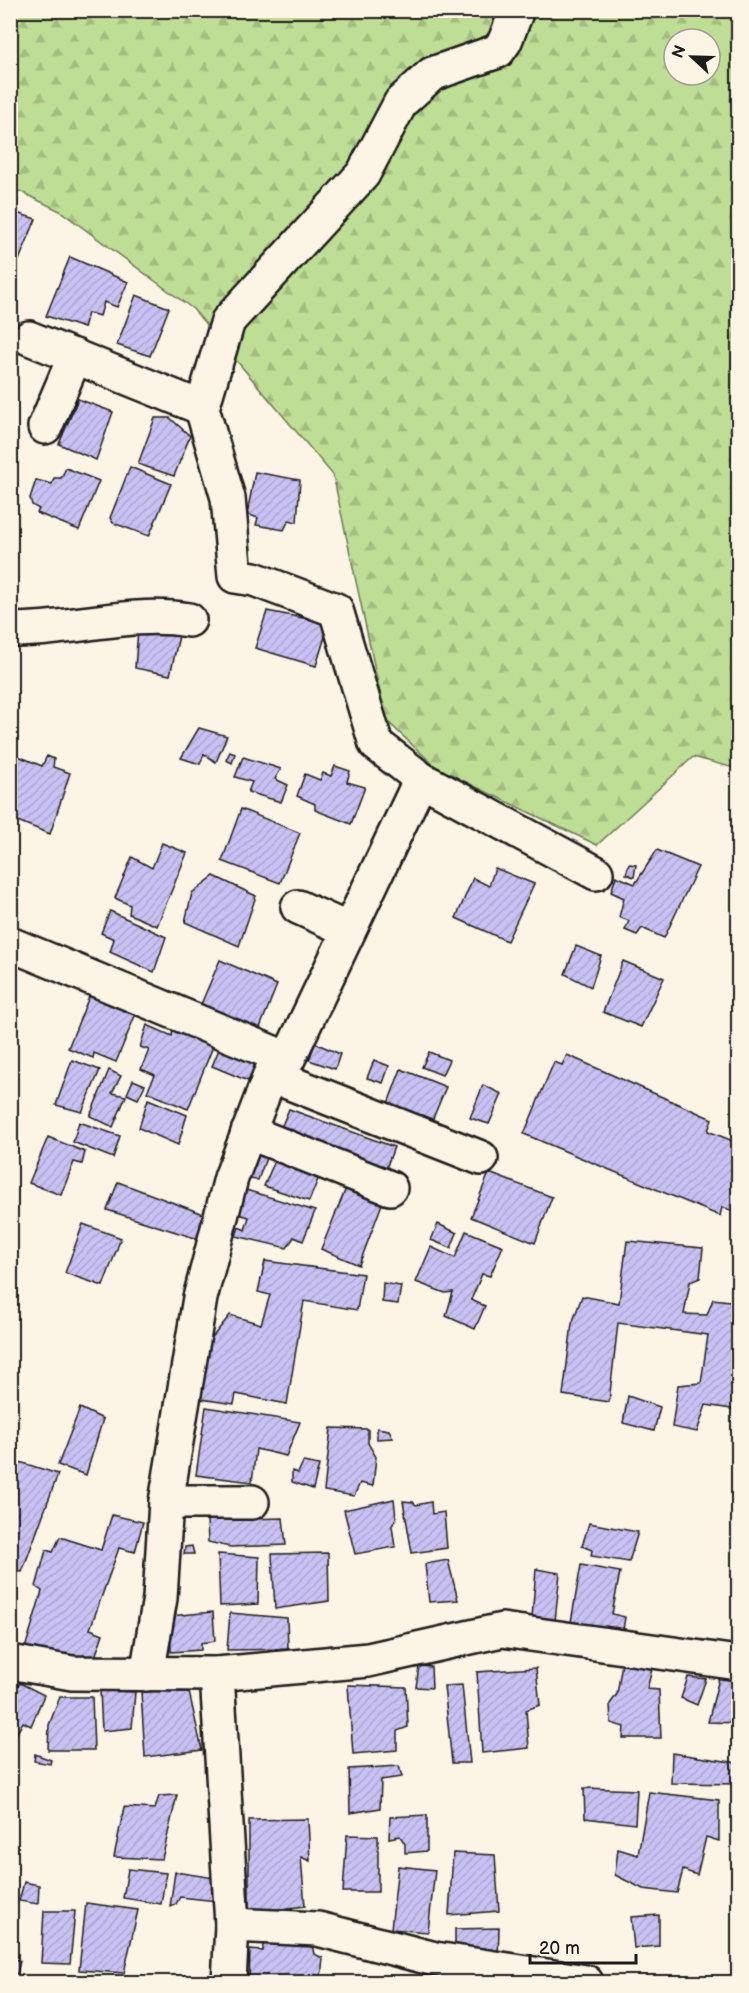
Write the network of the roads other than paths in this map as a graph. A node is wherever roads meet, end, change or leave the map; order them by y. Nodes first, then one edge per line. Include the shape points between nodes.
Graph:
1 (517, 10) edge
2 (29, 338) dead end
3 (75, 356) junction
4 (202, 408) junction
5 (45, 427) dead end
6 (189, 620) dead end
7 (10, 630) edge
8 (421, 778) junction
9 (596, 873) dead end
10 (298, 908) dead end
11 (349, 930) junction
12 (10, 944) edge
13 (274, 1065) junction
14 (248, 1132) junction
15 (481, 1158) dead end
16 (390, 1188) dead end
17 (166, 1502) junction
18 (252, 1502) dead end
19 (10, 1662) edge
20 (738, 1663) edge
21 (147, 1674) junction
22 (218, 1674) junction
23 (232, 1925) junction
24 (229, 1983) edge
25 (586, 1983) edge

1 - 4 street via 498,51 432,74 401,102 363,174 228,321
2 - 3 street
3 - 4 street
3 - 5 street
4 - 8 street via 228,498 235,576 254,579 336,610 376,744
6 - 7 street via 167,616 38,631
8 - 9 street
8 - 11 street
10 - 11 street
11 - 13 street via 288,1059
12 - 13 street
13 - 14 street
13 - 15 street
14 - 16 street
14 - 17 street via 231,1178 200,1298
17 - 18 street
17 - 21 street via 160,1598
19 - 21 street via 72,1673
20 - 22 street via 502,1630 368,1660
21 - 22 street
22 - 23 street
23 - 24 street
23 - 25 street via 318,1929 435,1959

